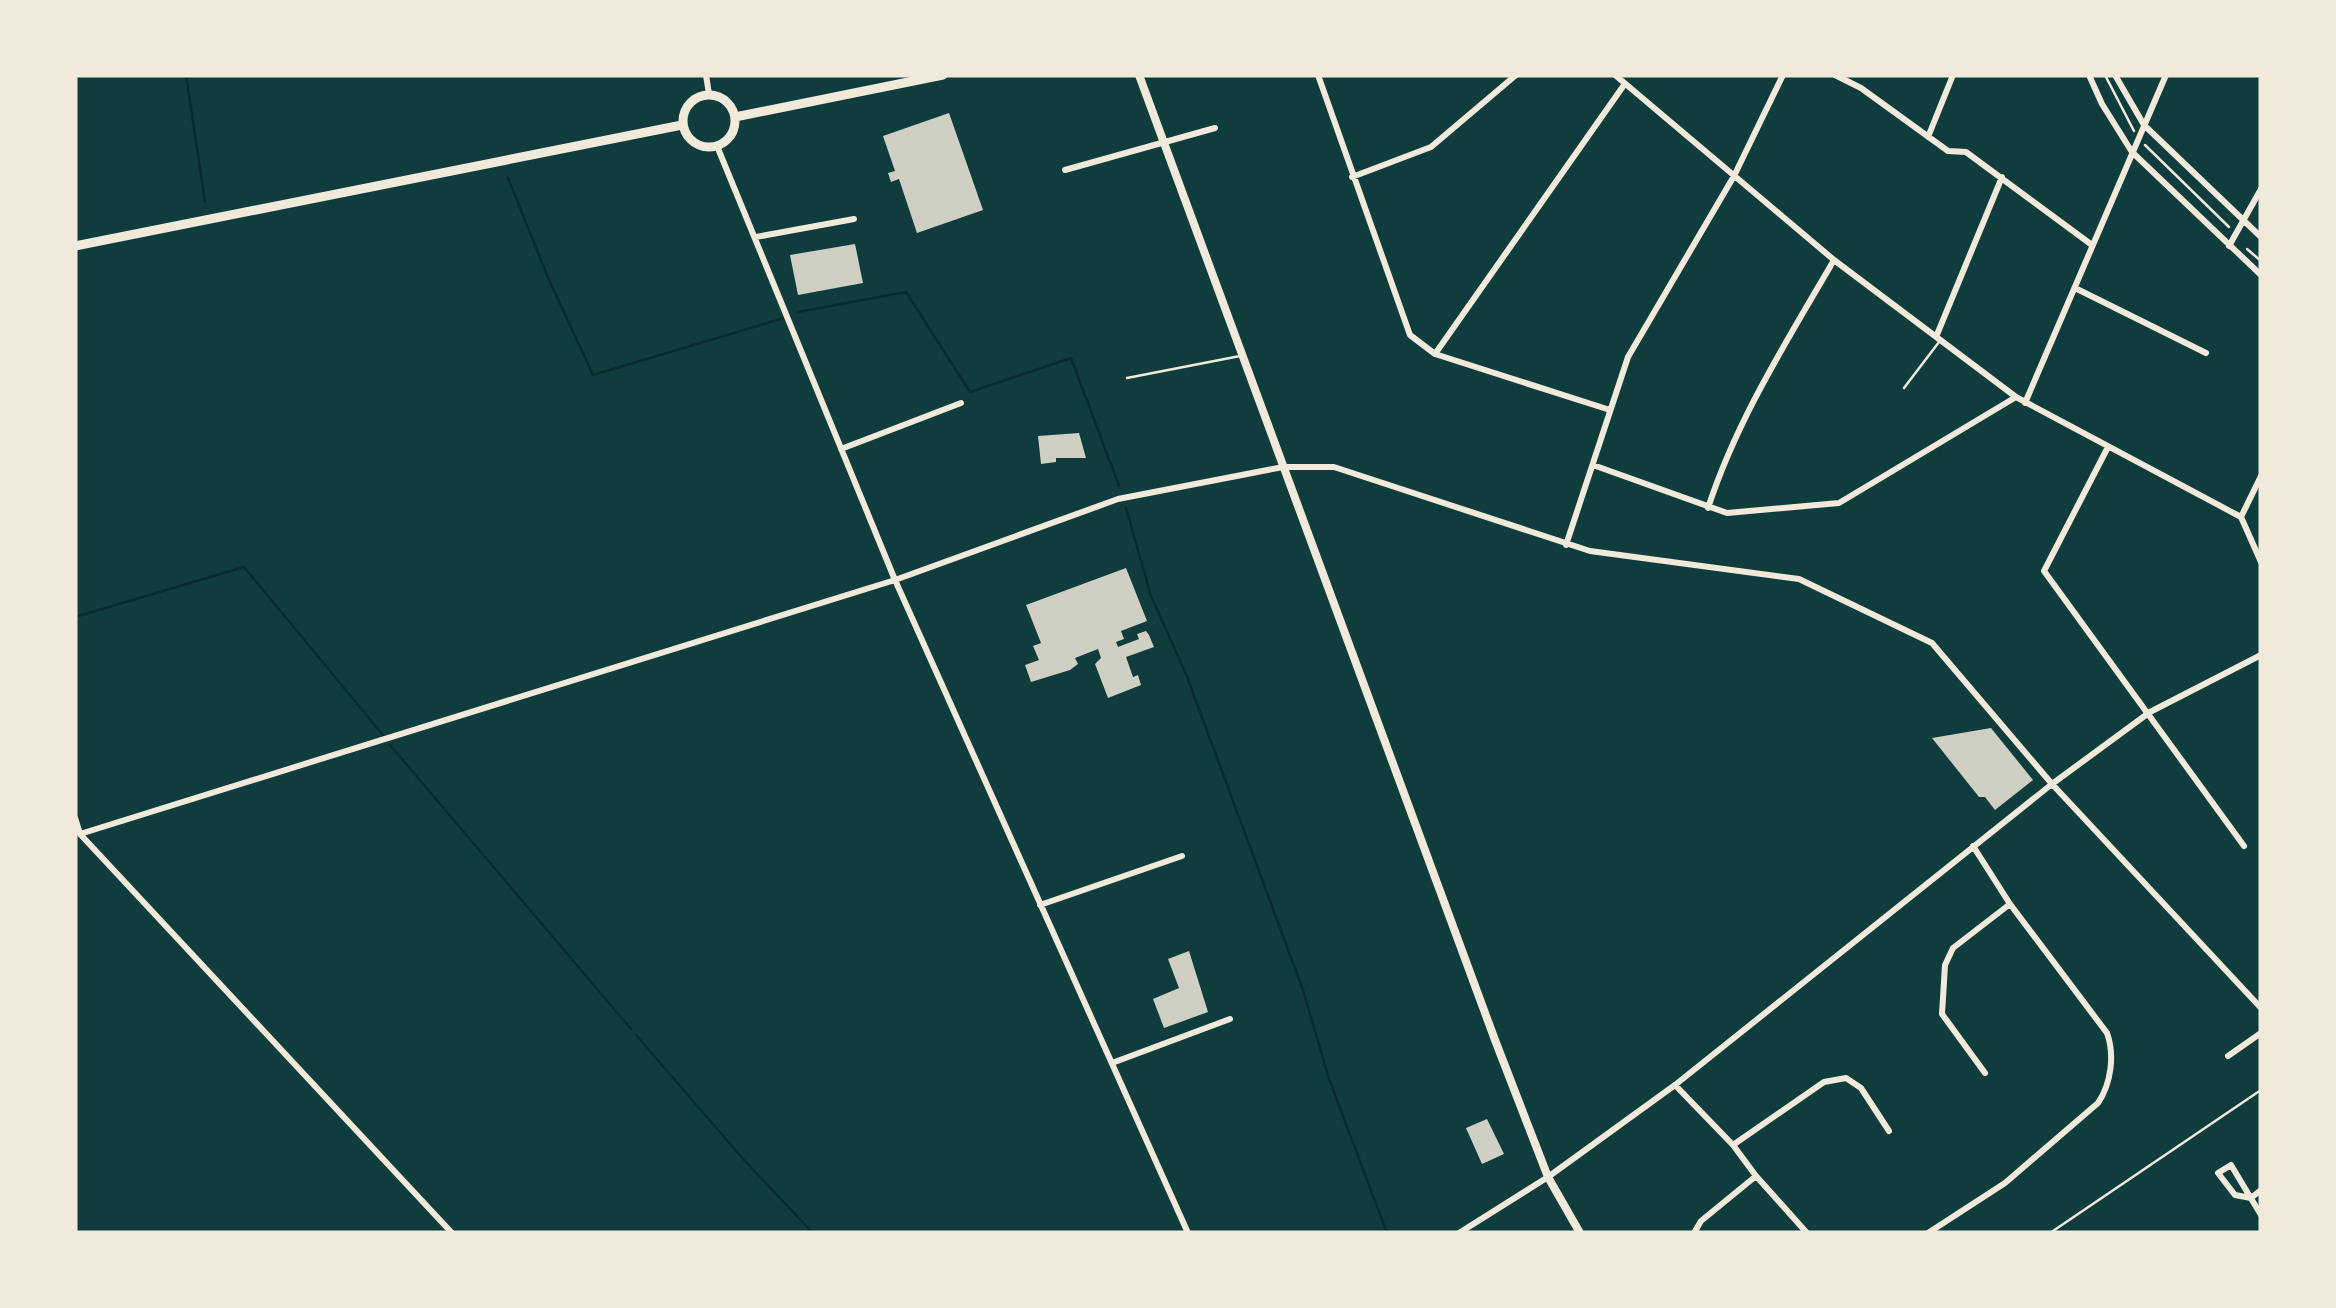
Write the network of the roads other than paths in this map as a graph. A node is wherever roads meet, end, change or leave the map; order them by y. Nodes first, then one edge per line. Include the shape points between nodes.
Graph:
1 (706, 75) edge
2 (943, 75) edge
3 (1139, 75) edge
4 (1318, 75) edge
5 (1516, 75) edge
6 (1616, 75) edge
7 (1835, 75) edge
8 (1953, 75) edge
9 (2089, 75) edge
10 (2115, 75) edge
11 (2166, 75) edge
12 (1782, 76) edge
13 (1624, 85) junction
14 (708, 94) junction
15 (735, 117) junction
16 (682, 125) junction
17 (2144, 125) junction
18 (1215, 128) dead end
19 (1928, 137) junction
20 (1164, 144) junction
21 (717, 146) junction
22 (2132, 152) junction
23 (1065, 170) dead end
24 (1734, 176) junction
25 (1352, 177) junction
26 (2002, 177) junction
27 (2261, 189) edge
28 (854, 218) dead end
29 (2245, 222) junction
30 (2261, 236) edge
31 (756, 238) junction
32 (2092, 244) junction
33 (75, 246) edge
34 (2229, 246) junction
35 (1834, 260) junction
36 (2261, 275) edge
37 (2075, 288) junction
38 (1938, 339) junction
39 (2206, 353) dead end
40 (1435, 354) junction
41 (1242, 356) junction
42 (1127, 378) dead end
43 (1904, 388) dead end
44 (2016, 397) junction
45 (961, 403) dead end
46 (2025, 403) junction
47 (1610, 410) junction
48 (2108, 447) junction
49 (841, 448) junction
50 (1593, 465) junction
51 (1283, 467) junction
52 (2261, 476) edge
53 (1708, 508) junction
54 (2241, 517) junction
55 (1566, 545) junction
56 (2261, 562) edge
57 (895, 580) junction
58 (2261, 656) edge
59 (2150, 712) junction
60 (2052, 784) junction
61 (75, 818) edge
62 (80, 834) junction
63 (1973, 846) junction
64 (2244, 846) dead end
65 (1182, 856) dead end
66 (2010, 904) junction
67 (1040, 905) junction
68 (2261, 1008) edge
69 (1230, 1019) dead end
70 (2261, 1033) edge
71 (2228, 1056) dead end
72 (1112, 1063) junction
73 (1986, 1073) dead end
74 (1675, 1085) junction
75 (1888, 1131) dead end
76 (1733, 1144) junction
77 (1756, 1176) junction
78 (1548, 1177) junction
79 (2261, 1190) edge
80 (2251, 1198) junction
81 (2261, 1215) edge
82 (452, 1233) edge
83 (1188, 1233) edge
84 (1459, 1233) edge
85 (1580, 1233) edge
86 (1694, 1233) edge
87 (1806, 1233) edge
88 (1928, 1233) edge

1 - 14 street
2 - 15 main road
3 - 20 street
4 - 25 street
5 - 25 street via 1432,148
6 - 13 street
7 - 19 street
8 - 19 street
9 - 22 street
10 - 17 street
11 - 17 street
12 - 24 street
13 - 24 street
13 - 40 street
14 - 15 main road via 729,103
14 - 16 main road via 693,99
15 - 21 main road via 732,135
16 - 21 main road via 692,142
16 - 33 main road
17 - 22 street
17 - 29 street
18 - 20 street
19 - 26 street
20 - 23 street
20 - 41 street
21 - 31 street
22 - 32 street
22 - 34 street
24 - 35 street
24 - 47 street via 1628,357
25 - 40 street via 1402,318 1410,335
26 - 32 street
26 - 38 street
27 - 29 street
28 - 31 street
29 - 30 street
29 - 34 street
31 - 49 street
32 - 37 street
34 - 36 street
35 - 38 street
35 - 53 street via 1746,412
37 - 39 street
37 - 46 street
38 - 43 lane
38 - 44 street
40 - 47 street
41 - 42 lane
41 - 51 street
44 - 46 street
44 - 53 street via 1839,503 1727,514
45 - 49 street
46 - 48 street
47 - 50 street
48 - 54 street
48 - 59 street via 2044,571
49 - 57 street
50 - 53 street
50 - 55 street
51 - 55 street via 1334,467
51 - 57 street via 1118,499
51 - 78 street
52 - 54 street
54 - 56 street
55 - 60 street via 1799,580 1932,643
57 - 62 street
57 - 67 street
58 - 59 street
59 - 60 street
59 - 64 street
60 - 63 street
60 - 68 street
61 - 62 street
62 - 82 street
63 - 66 street
63 - 74 street
65 - 67 street
66 - 73 street via 1953,948 1944,965 1942,1014
66 - 88 street via 2107,1032 2112,1047 2106,1091 2005,1183
67 - 72 street
69 - 72 street
70 - 71 street
72 - 83 street
74 - 76 street
74 - 78 street
75 - 76 street via 1861,1088 1846,1078 1824,1082
76 - 77 street
77 - 86 street
77 - 87 street
78 - 84 street
78 - 85 street
79 - 80 street
80 - 80 street via 2231,1165 2218,1174 2235,1195
80 - 81 street

